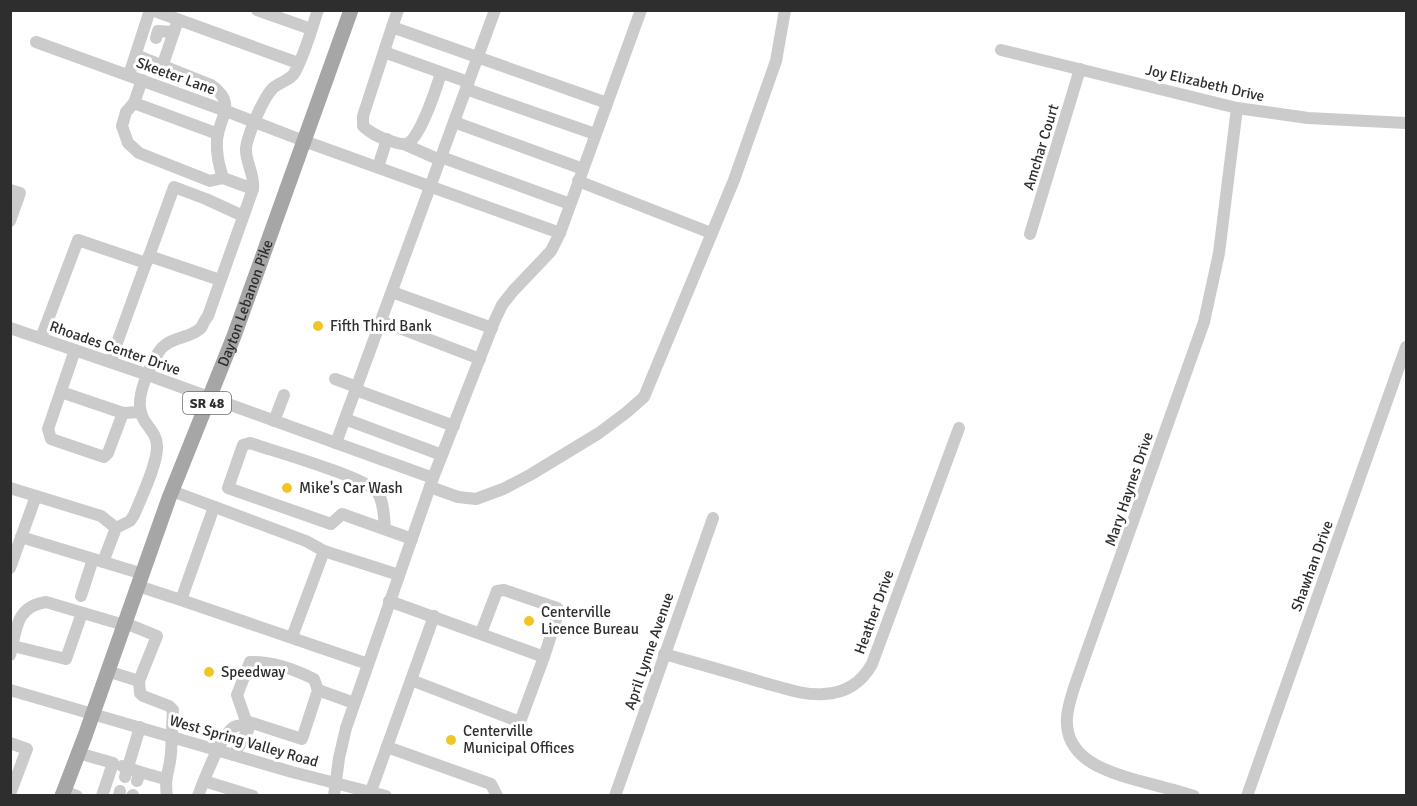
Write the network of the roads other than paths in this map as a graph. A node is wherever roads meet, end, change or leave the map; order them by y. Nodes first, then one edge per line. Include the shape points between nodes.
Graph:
1 (151, 10) edge
2 (257, 10) edge
3 (318, 10) edge
4 (351, 10) edge
5 (398, 10) edge
6 (495, 10) edge
7 (641, 10) edge
8 (785, 10) edge
9 (176, 26) junction
10 (392, 27) junction
11 (311, 29) junction
12 (36, 42) dead end
13 (1000, 50) dead end
14 (384, 52) junction
15 (136, 55) junction
16 (477, 58) junction
17 (149, 59) junction
18 (298, 63) junction
19 (163, 64) junction
20 (1080, 69) junction
21 (441, 73) junction
22 (129, 75) junction
23 (142, 80) junction
24 (467, 86) junction
25 (607, 103) junction
26 (134, 104) junction
27 (1237, 108) junction
28 (226, 111) junction
29 (255, 122) junction
30 (454, 122) junction
31 (1407, 123) edge
32 (218, 134) junction
33 (595, 134) junction
34 (387, 139) junction
35 (304, 141) junction
36 (406, 145) junction
37 (441, 159) junction
38 (378, 167) junction
39 (580, 175) junction
40 (223, 178) junction
41 (431, 186) junction
42 (253, 189) junction
43 (10, 190) edge
44 (570, 204) junction
45 (243, 216) junction
46 (10, 221) edge
47 (560, 233) junction
48 (711, 233) junction
49 (1030, 234) dead end
50 (147, 259) junction
51 (220, 280) junction
52 (392, 292) junction
53 (381, 321) junction
54 (10, 328) edge
55 (492, 328) junction
56 (40, 338) junction
57 (1407, 347) edge
58 (75, 351) junction
59 (480, 359) junction
60 (110, 362) junction
61 (148, 375) junction
62 (335, 379) dead end
63 (356, 388) junction
64 (61, 392) junction
65 (284, 395) dead end
66 (209, 398) junction
67 (141, 412) junction
68 (123, 413) junction
69 (345, 419) junction
70 (274, 421) junction
71 (454, 426) junction
72 (959, 428) dead end
73 (336, 443) junction
74 (442, 455) junction
75 (432, 482) junction
76 (10, 488) edge
77 (172, 491) junction
78 (36, 496) junction
79 (214, 507) junction
80 (713, 518) dead end
81 (116, 528) junction
82 (385, 528) junction
83 (21, 537) junction
84 (412, 539) junction
85 (324, 551) junction
86 (98, 560) junction
87 (10, 568) edge
88 (399, 575) junction
89 (141, 580) junction
90 (81, 596) dead end
91 (181, 600) junction
92 (389, 601) junction
93 (82, 613) junction
94 (434, 616) junction
95 (124, 624) junction
96 (480, 633) junction
97 (292, 637) junction
98 (12, 651) edge
99 (663, 654) junction
100 (544, 657) junction
101 (368, 664) junction
102 (108, 671) junction
103 (411, 680) junction
104 (140, 681) junction
105 (10, 690) edge
106 (318, 690) junction
107 (354, 703) junction
108 (93, 714) junction
109 (245, 723) junction
110 (140, 727) junction
111 (170, 736) junction
112 (10, 743) edge
113 (387, 747) junction
114 (218, 750) junction
115 (78, 753) junction
116 (234, 755) junction
117 (113, 763) junction
118 (132, 774) junction
119 (165, 779) junction
120 (204, 781) junction
121 (335, 789) edge
122 (371, 791) junction
123 (10, 794) edge
124 (68, 794) edge
125 (102, 795) edge
126 (167, 795) edge
127 (198, 795) edge
128 (253, 795) edge
129 (386, 795) edge
130 (497, 795) edge
131 (615, 795) edge
132 (1194, 795) edge
133 (1247, 795) edge

1 - 9 street
1 - 15 street
2 - 11 street
3 - 11 street
4 - 35 main road, Dayton Lebanon Pike / SR 48
5 - 10 street
6 - 16 street
7 - 25 street
8 - 48 street, Rhoades Center Drive via 776,61
9 - 17 street via 158,31
9 - 18 street
9 - 19 street
10 - 14 street
10 - 16 street
11 - 18 street
12 - 22 street, Skeeter Lane
13 - 20 street, Joy Elizabeth Drive
14 - 21 street
14 - 34 street via 362,121 374,135
15 - 17 street
15 - 22 street
16 - 24 street
16 - 25 street
17 - 19 street
18 - 29 street via 295,73 264,99
19 - 28 street via 211,85 223,98
20 - 27 street, Joy Elizabeth Drive
20 - 49 street, Amchar Court
21 - 24 street
21 - 36 street via 414,138
22 - 23 street, Skeeter Lane
23 - 26 street
23 - 28 street, Skeeter Lane
24 - 30 street
24 - 33 street
25 - 33 street
26 - 32 street
26 - 40 street via 126,112 122,126 128,143 138,153 210,181
27 - 31 street, Joy Elizabeth Drive via 1308,118
27 - 132 street, Mary Haynes Drive via 1219,253 1204,322 1073,693 1067,720 1073,746 1091,764
28 - 29 street, Skeeter Lane
28 - 32 street
29 - 35 street, Skeeter Lane
29 - 42 street via 246,148
30 - 37 street
30 - 39 street
32 - 40 street via 217,157
33 - 39 street
34 - 36 street
34 - 38 street
35 - 38 street, Skeeter Lane
35 - 66 main road, Dayton Lebanon Pike / SR 48
36 - 37 street
37 - 41 street
37 - 44 street
38 - 41 street, Skeeter Lane
39 - 44 street
39 - 48 street
40 - 42 street
41 - 47 street, Skeeter Lane
41 - 52 street
42 - 45 street
43 - 46 street via 20,193
44 - 47 street
45 - 50 street via 174,187
45 - 51 street
47 - 55 street via 551,251 502,305
48 - 75 street, Rhoades Center Drive via 644,397 599,433 503,489 476,499 458,497
50 - 51 street
50 - 56 street via 78,240
50 - 60 street
51 - 61 street via 201,328 165,345
52 - 53 street
52 - 55 street
53 - 59 street
53 - 63 street
54 - 56 street, Rhoades Center Drive
55 - 59 street
56 - 58 street, Rhoades Center Drive
57 - 133 street, Shawhan Drive
58 - 60 street, Rhoades Center Drive
58 - 64 street
59 - 71 street
60 - 61 street, Rhoades Center Drive
61 - 66 street, Rhoades Center Drive
61 - 67 street
62 - 63 street
63 - 69 street
63 - 71 street
64 - 68 street
64 - 68 street via 48,435 101,457 108,453
65 - 70 street
66 - 70 street, Rhoades Center Drive
66 - 77 main road, Dayton Lebanon Pike / SR 48
67 - 68 street
67 - 81 street via 156,436 157,456 134,515
69 - 73 street
69 - 74 street
70 - 73 street, Rhoades Center Drive
71 - 74 street
72 - 99 street, Heather Drive via 872,664 860,681 841,691 813,694
73 - 75 street, Rhoades Center Drive
74 - 75 street
75 - 84 street
76 - 78 street
77 - 79 street
77 - 89 main road, Dayton Lebanon Pike / SR 48
78 - 81 street via 101,516
78 - 83 street
79 - 85 street
79 - 91 street
80 - 99 street, April Lynne Avenue
81 - 86 street
82 - 82 street via 377,492 360,480 250,443 243,445 228,488 331,524 342,513
82 - 84 street
83 - 86 street
83 - 87 street
84 - 88 street
85 - 88 street
85 - 97 street
86 - 89 street
86 - 90 street
88 - 92 street
89 - 91 street
89 - 95 main road, Dayton Lebanon Pike / SR 48
91 - 97 street
92 - 94 street
92 - 101 street
93 - 95 street
93 - 98 street via 66,659
93 - 98 street via 46,602 32,604 18,624
94 - 96 street
94 - 103 street
95 - 102 main road, Dayton Lebanon Pike / SR 48
95 - 104 street via 157,636
96 - 100 street
96 - 100 street via 497,591 557,608
97 - 101 street
99 - 131 street, April Lynne Avenue
100 - 103 street via 520,722
101 - 107 street
102 - 104 street
102 - 108 main road, Dayton Lebanon Pike / SR 48
103 - 113 street
104 - 111 street via 143,696 173,710
105 - 108 street, West Spring Valley Road
106 - 107 street
106 - 109 street via 302,740
106 - 109 street via 315,679 301,673 267,661 250,662 237,695
107 - 121 street
108 - 110 street, West Spring Valley Road
108 - 115 main road, Dayton Lebanon Pike / SR 48
109 - 114 street via 231,729
109 - 116 street via 248,730
110 - 111 street, West Spring Valley Road
110 - 118 street
111 - 114 street, West Spring Valley Road
111 - 119 street via 171,755
112 - 123 street via 27,749
113 - 122 street
113 - 130 street via 491,784
114 - 116 street, West Spring Valley Road
114 - 120 street
115 - 117 street
115 - 124 main road, Dayton Lebanon Pike / SR 48
116 - 121 street, West Spring Valley Road
117 - 118 street
117 - 125 street
118 - 119 street
119 - 126 street
120 - 127 street
120 - 128 street
121 - 122 street, West Spring Valley Road
122 - 129 street, West Spring Valley Road

